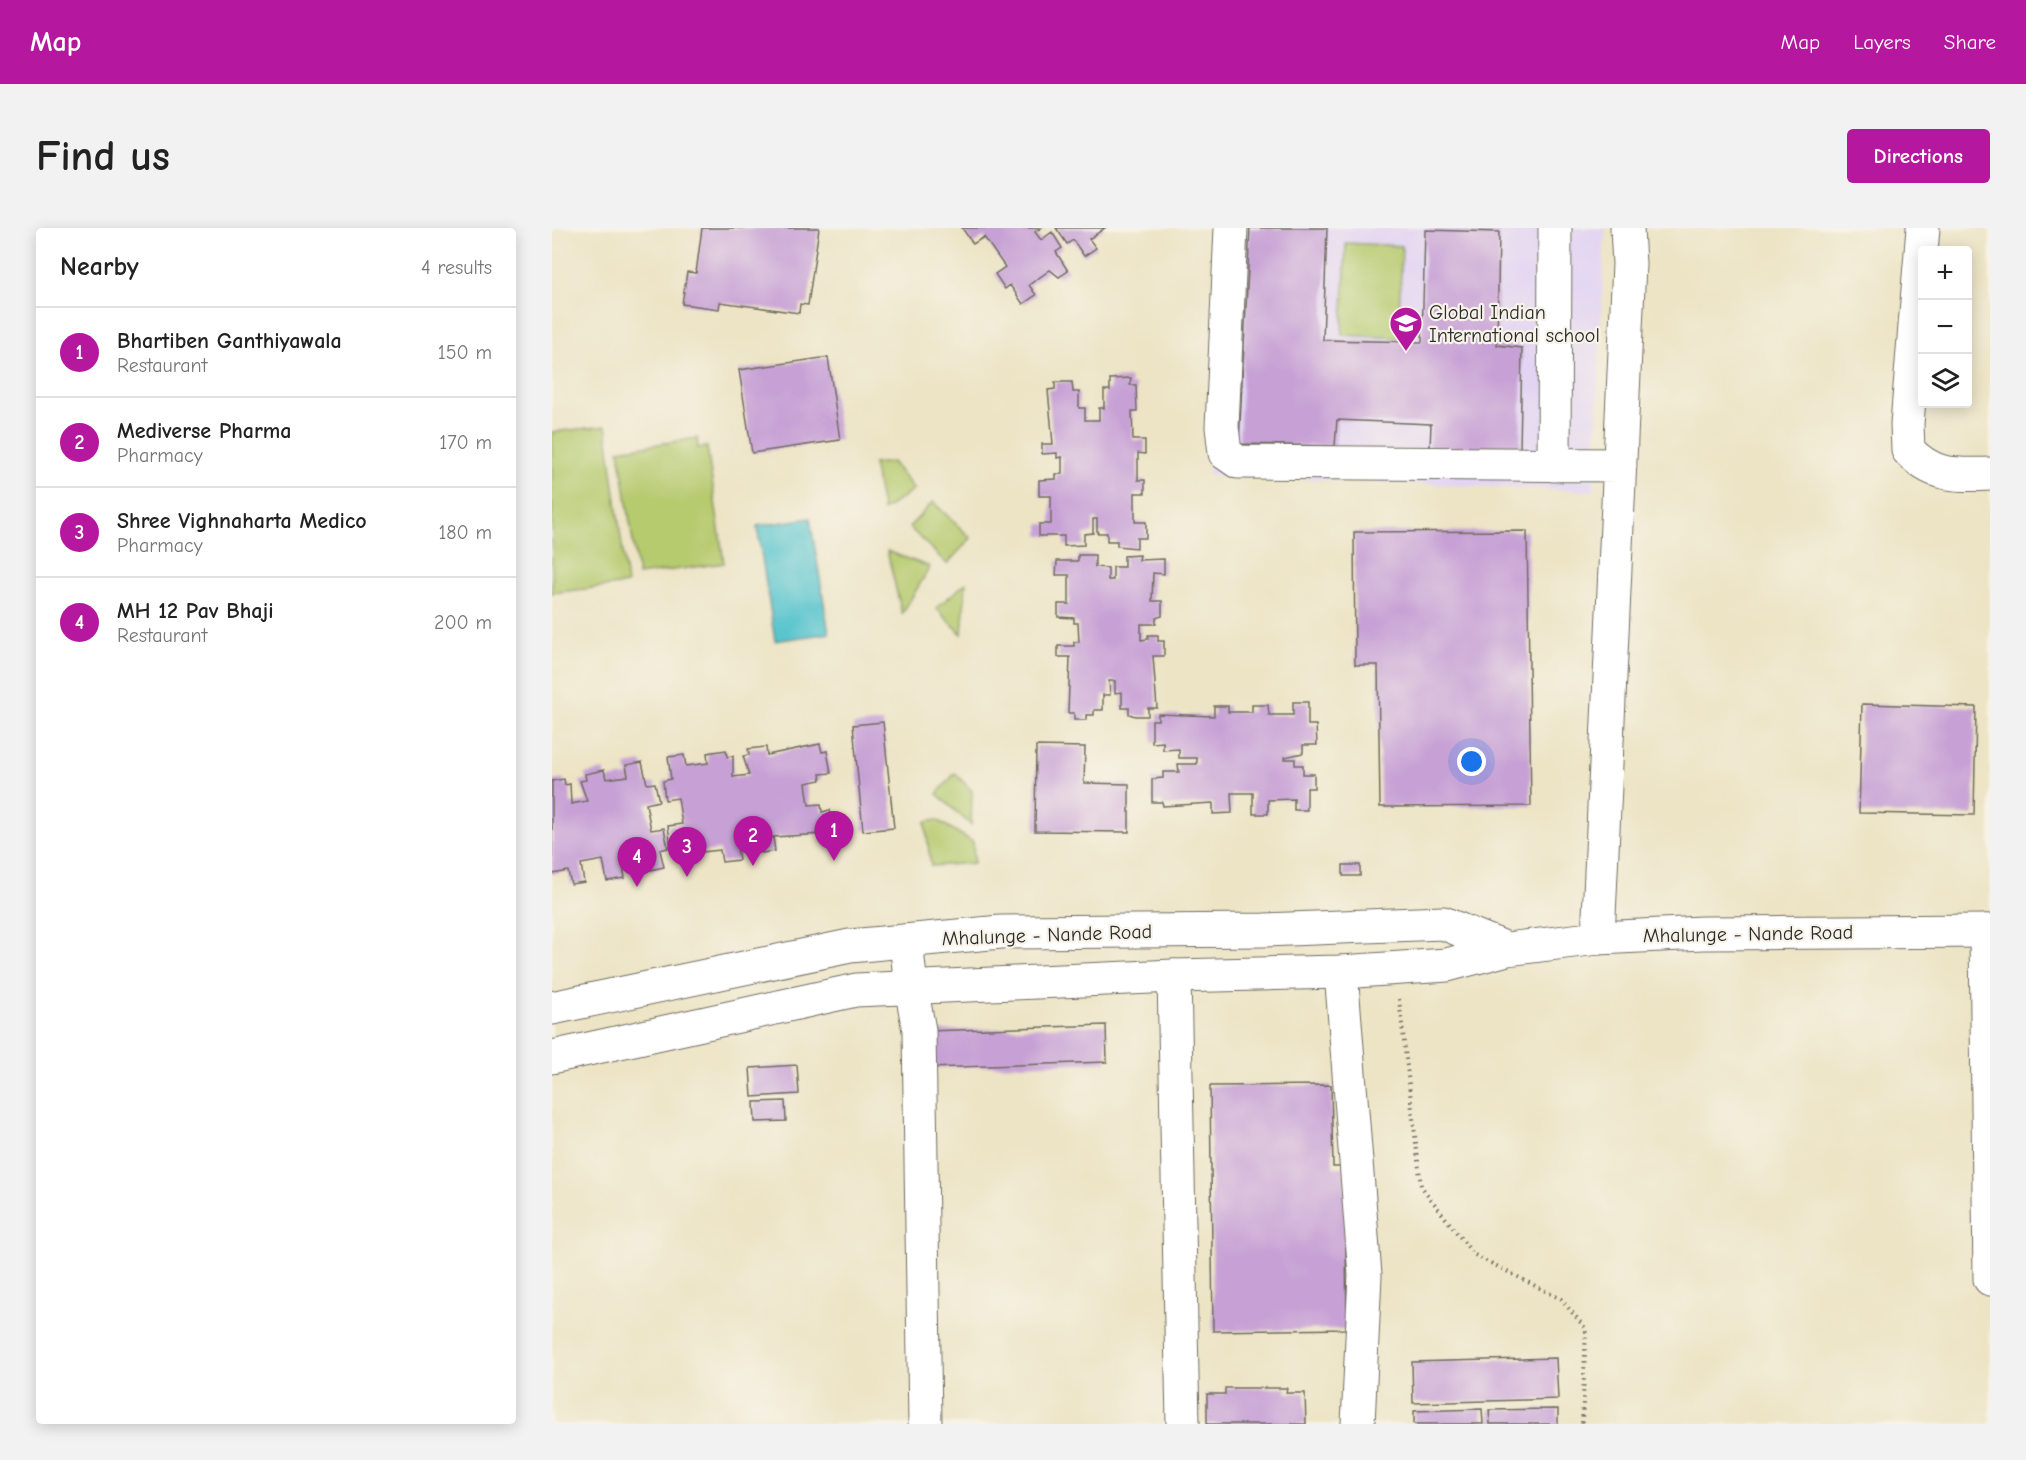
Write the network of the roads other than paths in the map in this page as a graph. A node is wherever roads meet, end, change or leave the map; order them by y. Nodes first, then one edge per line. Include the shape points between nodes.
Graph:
1 (1231, 228) edge
2 (1555, 228) edge
3 (1627, 228) edge
4 (1923, 228) edge
5 (1554, 465) junction
6 (1620, 465) junction
7 (1990, 474) edge
8 (1988, 931) edge
9 (1598, 938) junction
10 (906, 940) junction
11 (1506, 949) junction
12 (1341, 972) junction
13 (1174, 976) junction
14 (910, 987) junction
15 (552, 1008) edge
16 (552, 1057) edge
17 (1990, 1279) edge
18 (925, 1424) edge
19 (1182, 1424) edge
20 (1358, 1424) edge

1 - 5 main road via 1222,427 1225,453 1238,462
2 - 5 main road
3 - 6 main road via 1629,264
4 - 7 main road via 1908,450 1919,462 1939,472
5 - 6 main road
6 - 9 main road
8 - 9 main road, Mhalunge - Nande Road via 1703,933
8 - 17 main road
9 - 11 main road, Mhalunge - Nande Road
10 - 11 main road, Mhalunge - Nande Road via 1001,932 1264,930 1443,923
10 - 14 main road
10 - 15 main road, Mhalunge - Nande Road via 850,946
11 - 12 main road, Mhalunge - Nande Road via 1447,965
12 - 13 main road, Mhalunge - Nande Road
12 - 20 main road via 1365,1275
13 - 14 main road, Mhalunge - Nande Road
13 - 19 main road
14 - 16 main road, Mhalunge - Nande Road via 856,990
14 - 18 main road via 919,1030

